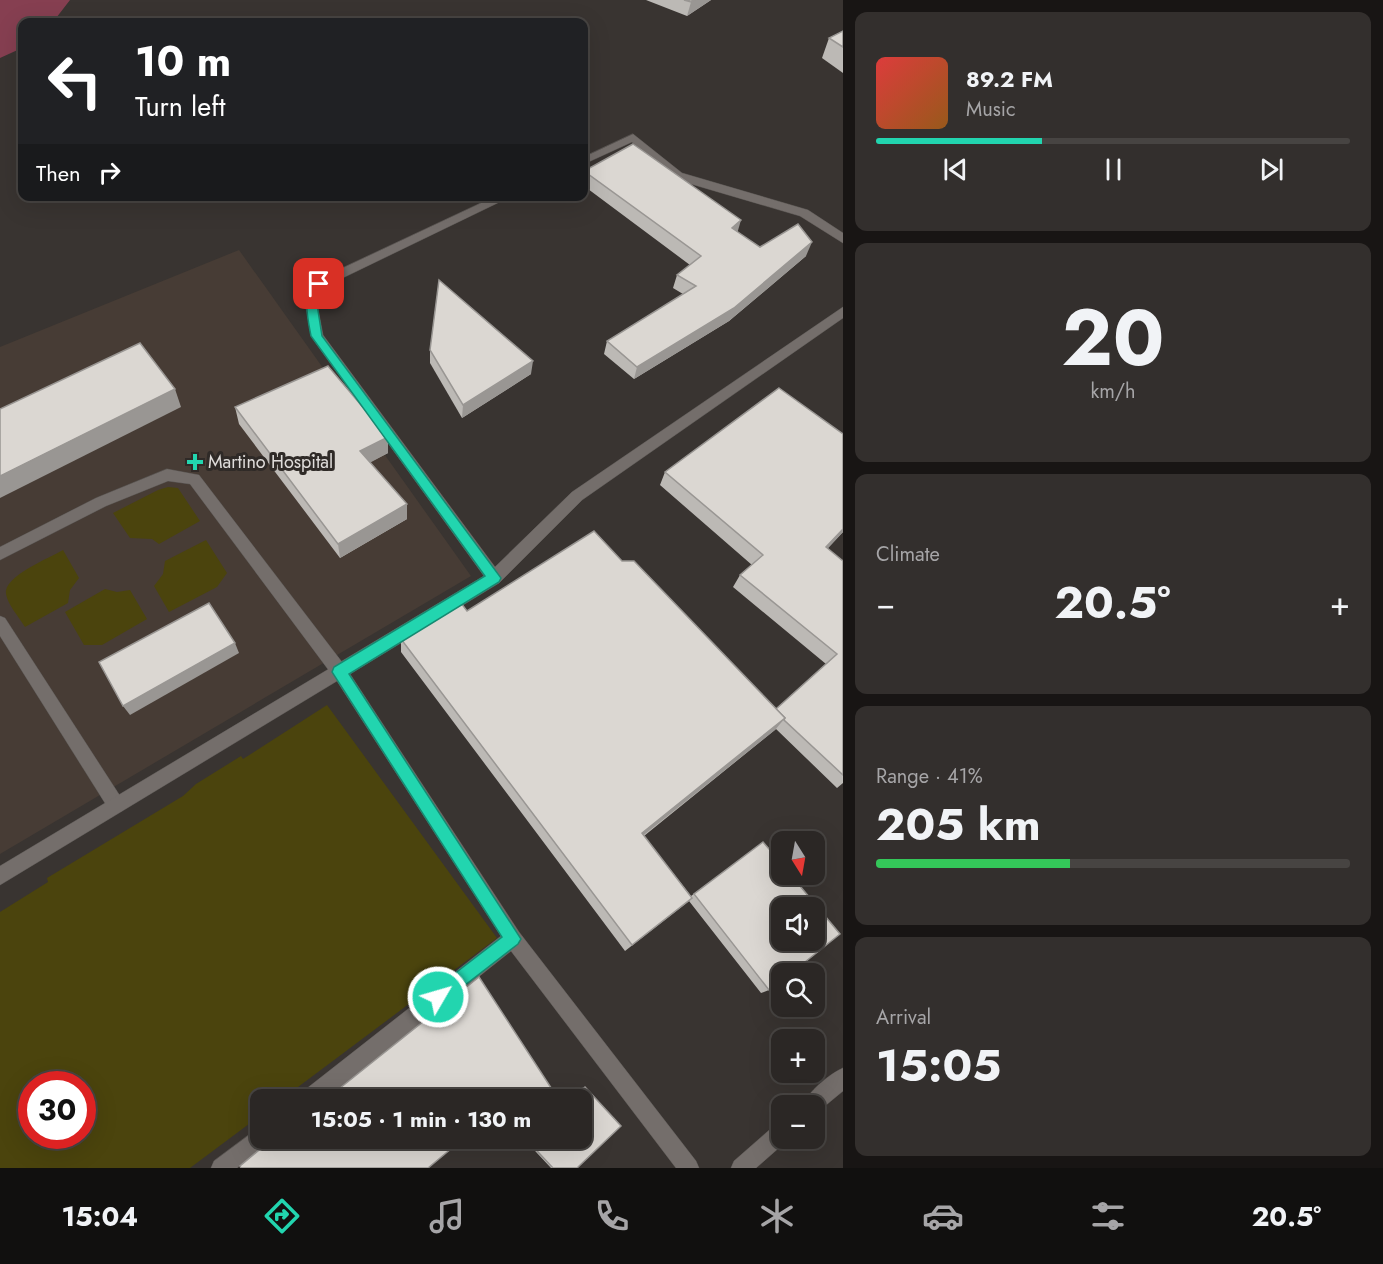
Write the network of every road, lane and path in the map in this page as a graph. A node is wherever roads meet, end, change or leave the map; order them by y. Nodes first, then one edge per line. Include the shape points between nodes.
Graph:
1 (588, 158) edge
2 (496, 201) edge
3 (843, 239) edge
4 (843, 312) edge
5 (0, 554) edge
6 (494, 578) junction
7 (0, 623) edge
8 (339, 672) junction
9 (116, 806) junction
10 (0, 876) edge
11 (513, 939) junction
12 (843, 1078) edge
13 (322, 1089) edge
14 (824, 1095) edge
15 (771, 1142) edge
16 (250, 1146) edge
17 (221, 1168) edge
18 (688, 1168) edge
19 (741, 1168) edge

1 - 3 street via 633,137 678,176 804,213
2 - 6 street via 319,284 311,304 317,336
4 - 6 street via 577,496
5 - 8 street via 101,502 166,475 194,479
6 - 8 street
7 - 9 street
8 - 9 street
8 - 11 street
9 - 10 street
11 - 13 street
11 - 18 street
12 - 14 street
15 - 19 street
16 - 17 street

